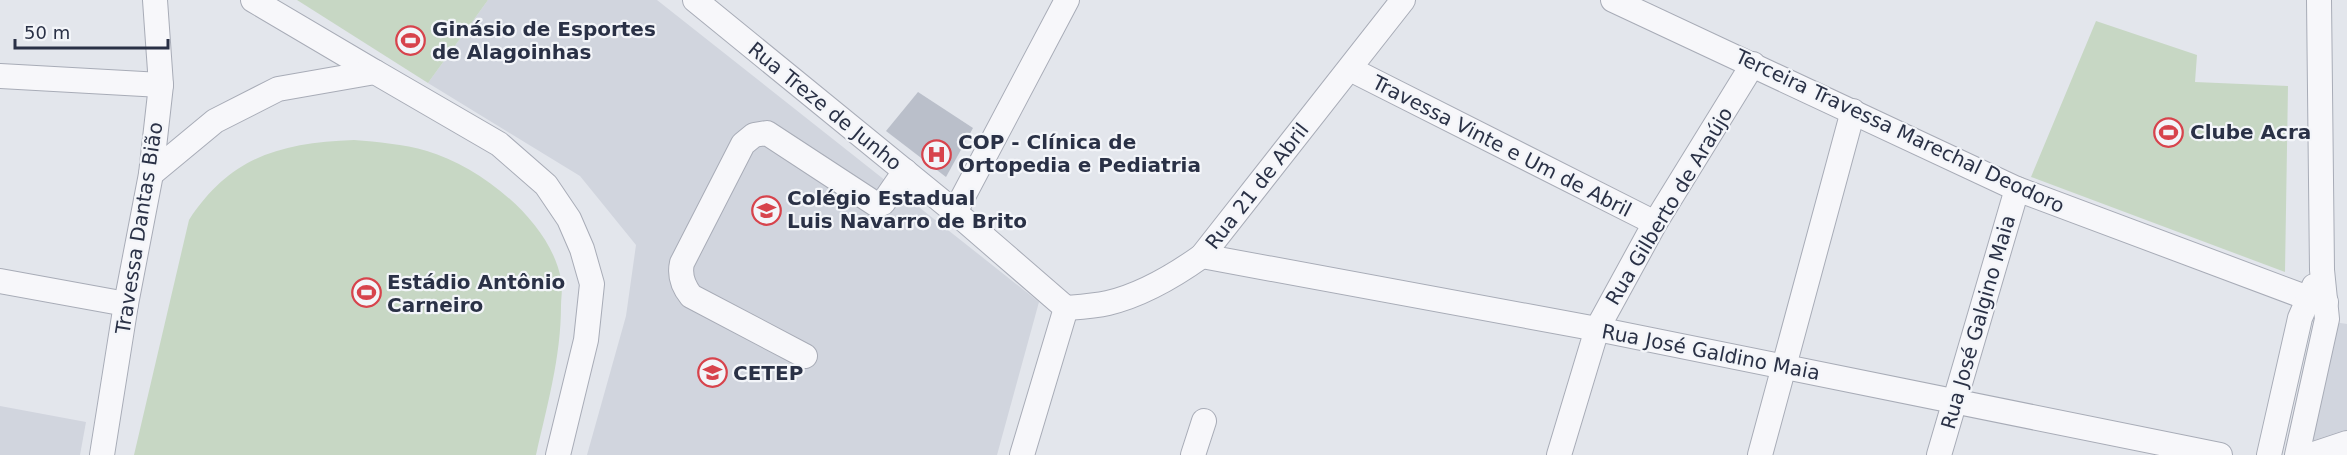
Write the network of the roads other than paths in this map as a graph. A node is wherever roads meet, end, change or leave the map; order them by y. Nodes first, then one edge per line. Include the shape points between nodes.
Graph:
1 (155, 0) edge
2 (252, 0) edge
3 (695, 0) edge
4 (1067, 0) edge
5 (1403, 0) edge
6 (1613, 0) edge
7 (2319, 0) edge
8 (723, 9) edge
9 (1754, 64) junction
10 (1350, 69) junction
11 (375, 72) junction
12 (0, 76) edge
13 (161, 85) junction
14 (1852, 111) junction
15 (905, 171) junction
16 (151, 174) junction
17 (2017, 189) junction
18 (955, 212) junction
19 (1655, 223) junction
20 (1202, 256) junction
21 (0, 281) edge
22 (2317, 300) junction
23 (126, 304) junction
24 (1065, 308) junction
25 (1597, 329) junction
26 (805, 356) dead end
27 (1784, 367) junction
28 (1954, 402) junction
29 (1204, 421) dead end
30 (2347, 442) edge
31 (102, 455) edge
32 (558, 455) edge
33 (1022, 455) edge
34 (1193, 455) edge
35 (1559, 455) edge
36 (1760, 455) edge
37 (1939, 455) edge
38 (2220, 455) edge
39 (2269, 455) edge
40 (2297, 455) edge
41 (2311, 455) edge

1 - 13 street, Travessa Dantas Bião
2 - 11 street
3 - 8 street, Rua Treze de Junho
4 - 18 street
5 - 10 street, Rua 21 de Abril
6 - 9 street, Terceira Travessa Marechal Deodoro
7 - 22 street via 2322,270
8 - 15 street, Rua Treze de Junho
9 - 14 street, Terceira Travessa Marechal Deodoro
9 - 19 street, Rua Gilberto de Araújo
10 - 19 street, Travessa Vinte e Um de Abril
10 - 20 street, Rua 21 de Abril
11 - 16 street via 278,89 215,122
11 - 32 street via 499,144 546,185 569,219 592,284 586,340
12 - 13 street
13 - 16 street, Travessa Dantas Bião
14 - 17 street, Terceira Travessa Marechal Deodoro
14 - 27 street
15 - 18 street, Rua Treze de Junho
15 - 26 street via 883,203 877,205 767,133 754,135 743,144 682,263 683,286 691,296
16 - 23 street, Travessa Dantas Bião
17 - 22 street, Terceira Travessa Marechal Deodoro
17 - 28 street, Rua José Galgino Maia
18 - 24 street, Rua Treze de Junho
19 - 25 street, Rua Gilberto de Araújo
20 - 24 street, Rua 21 de Abril via 1141,291 1109,303
20 - 25 street, Rua José Galdino Maia
21 - 23 street
22 - 39 street via 2300,318
22 - 40 street via 2327,319
23 - 31 street, Travessa Dantas Bião
24 - 33 street
25 - 27 street, Rua José Galdino Maia
25 - 35 street, Rua Gilberto de Araújo
27 - 28 street, Rua José Galdino Maia
27 - 36 street
28 - 37 street, Rua José Galgino Maia
28 - 38 street, Rua José Galdino Maia
29 - 34 street
30 - 41 street

